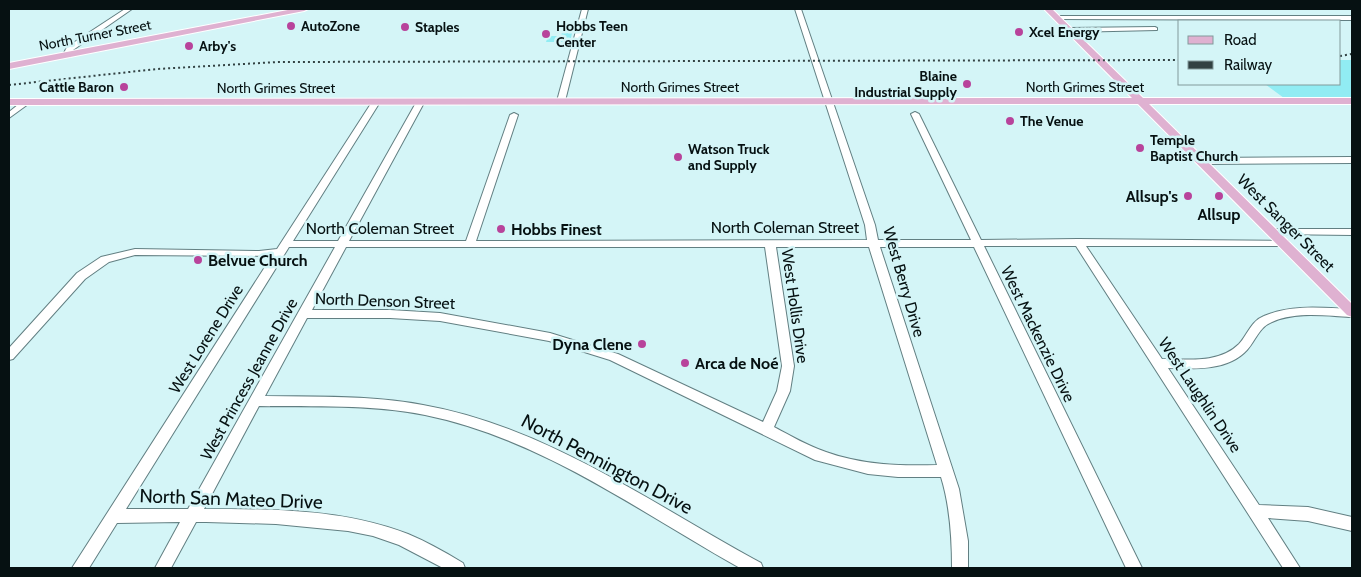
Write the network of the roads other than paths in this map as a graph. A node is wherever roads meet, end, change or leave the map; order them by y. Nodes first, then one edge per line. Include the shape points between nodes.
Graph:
1 (129, 9) edge
2 (304, 9) edge
3 (585, 9) edge
4 (798, 9) edge
5 (1048, 9) edge
6 (1212, 9) edge
7 (1300, 9) edge
8 (1058, 18) junction
9 (1226, 18) junction
10 (1316, 18) junction
11 (1352, 18) edge
12 (1155, 29) dead end
13 (1069, 30) junction
14 (67, 54) junction
15 (9, 66) edge
16 (421, 101) junction
17 (561, 101) junction
18 (829, 101) junction
19 (1142, 101) junction
20 (1352, 101) edge
21 (9, 102) edge
22 (28, 102) junction
23 (376, 102) junction
24 (914, 114) dead end
25 (514, 115) dead end
26 (9, 116) edge
27 (1352, 160) edge
28 (1202, 161) junction
29 (1274, 232) junction
30 (1352, 232) edge
31 (975, 242) junction
32 (1078, 242) junction
33 (770, 243) junction
34 (1284, 243) junction
35 (342, 244) junction
36 (470, 244) junction
37 (874, 244) junction
38 (283, 248) junction
39 (1352, 312) edge
40 (303, 314) junction
41 (9, 356) edge
42 (1158, 364) junction
43 (255, 401) junction
44 (766, 429) junction
45 (946, 471) junction
46 (1256, 511) junction
47 (113, 516) junction
48 (192, 516) junction
49 (1352, 524) edge
50 (80, 568) edge
51 (163, 568) edge
52 (457, 568) edge
53 (755, 568) edge
54 (960, 568) edge
55 (1134, 568) edge
56 (1292, 568) edge

1 - 14 street
2 - 14 main road, North Turner Street
3 - 17 street
4 - 18 street, West Berry Drive
5 - 8 main road, West Sanger Street
6 - 9 street
7 - 10 street
8 - 9 street
8 - 13 main road, West Sanger Street
9 - 10 street
10 - 11 street
12 - 13 street
13 - 19 main road, West Sanger Street
14 - 15 main road, North Turner Street
16 - 17 main road, North Grimes Street
16 - 23 main road, North Grimes Street
16 - 35 street, West Princess Jeanne Drive
17 - 18 main road, North Grimes Street
18 - 19 main road, North Grimes Street
18 - 37 street, West Berry Drive
19 - 20 main road, North Grimes Street
19 - 28 main road, West Sanger Street
21 - 22 main road, North Grimes Street
22 - 23 main road, North Grimes Street
22 - 26 street
23 - 38 street, West Lorene Drive
24 - 31 street, West Mackenzie Drive
25 - 36 street
27 - 28 street
28 - 29 main road, West Sanger Street
29 - 30 street
29 - 34 main road, West Sanger Street
31 - 32 street, North Coleman Street
31 - 37 street, North Coleman Street
31 - 55 street, West Mackenzie Drive
32 - 34 street, North Coleman Street
32 - 42 street, West Laughlin Drive
33 - 36 street, North Coleman Street
33 - 37 street, North Coleman Street
33 - 44 street, West Hollis Drive via 788,372 781,402
34 - 39 main road, West Sanger Street
35 - 36 street, North Coleman Street
35 - 38 street, North Coleman Street
35 - 40 street, West Princess Jeanne Drive
37 - 45 street, West Berry Drive
38 - 41 street, North Coleman Street via 259,254 135,252 116,255 81,276
38 - 47 street, West Lorene Drive
39 - 42 street via 1284,314 1258,324 1244,346 1227,359
40 - 43 street, West Princess Jeanne Drive
40 - 44 street, North Denson Street via 421,316 468,321 542,336 614,357
42 - 46 street, West Laughlin Drive
43 - 48 street, West Princess Jeanne Drive
43 - 53 street, North Pennington Drive via 383,404 447,414 486,426 549,452
44 - 45 street, North Denson Street via 820,456 855,467 900,472
45 - 54 street, West Berry Drive via 957,512
46 - 49 street via 1308,514
46 - 56 street, West Laughlin Drive
47 - 48 street, North San Mateo Drive
47 - 50 street, West Lorene Drive
48 - 51 street, West Princess Jeanne Drive
48 - 52 street, North San Mateo Drive via 269,517 362,527 397,537

